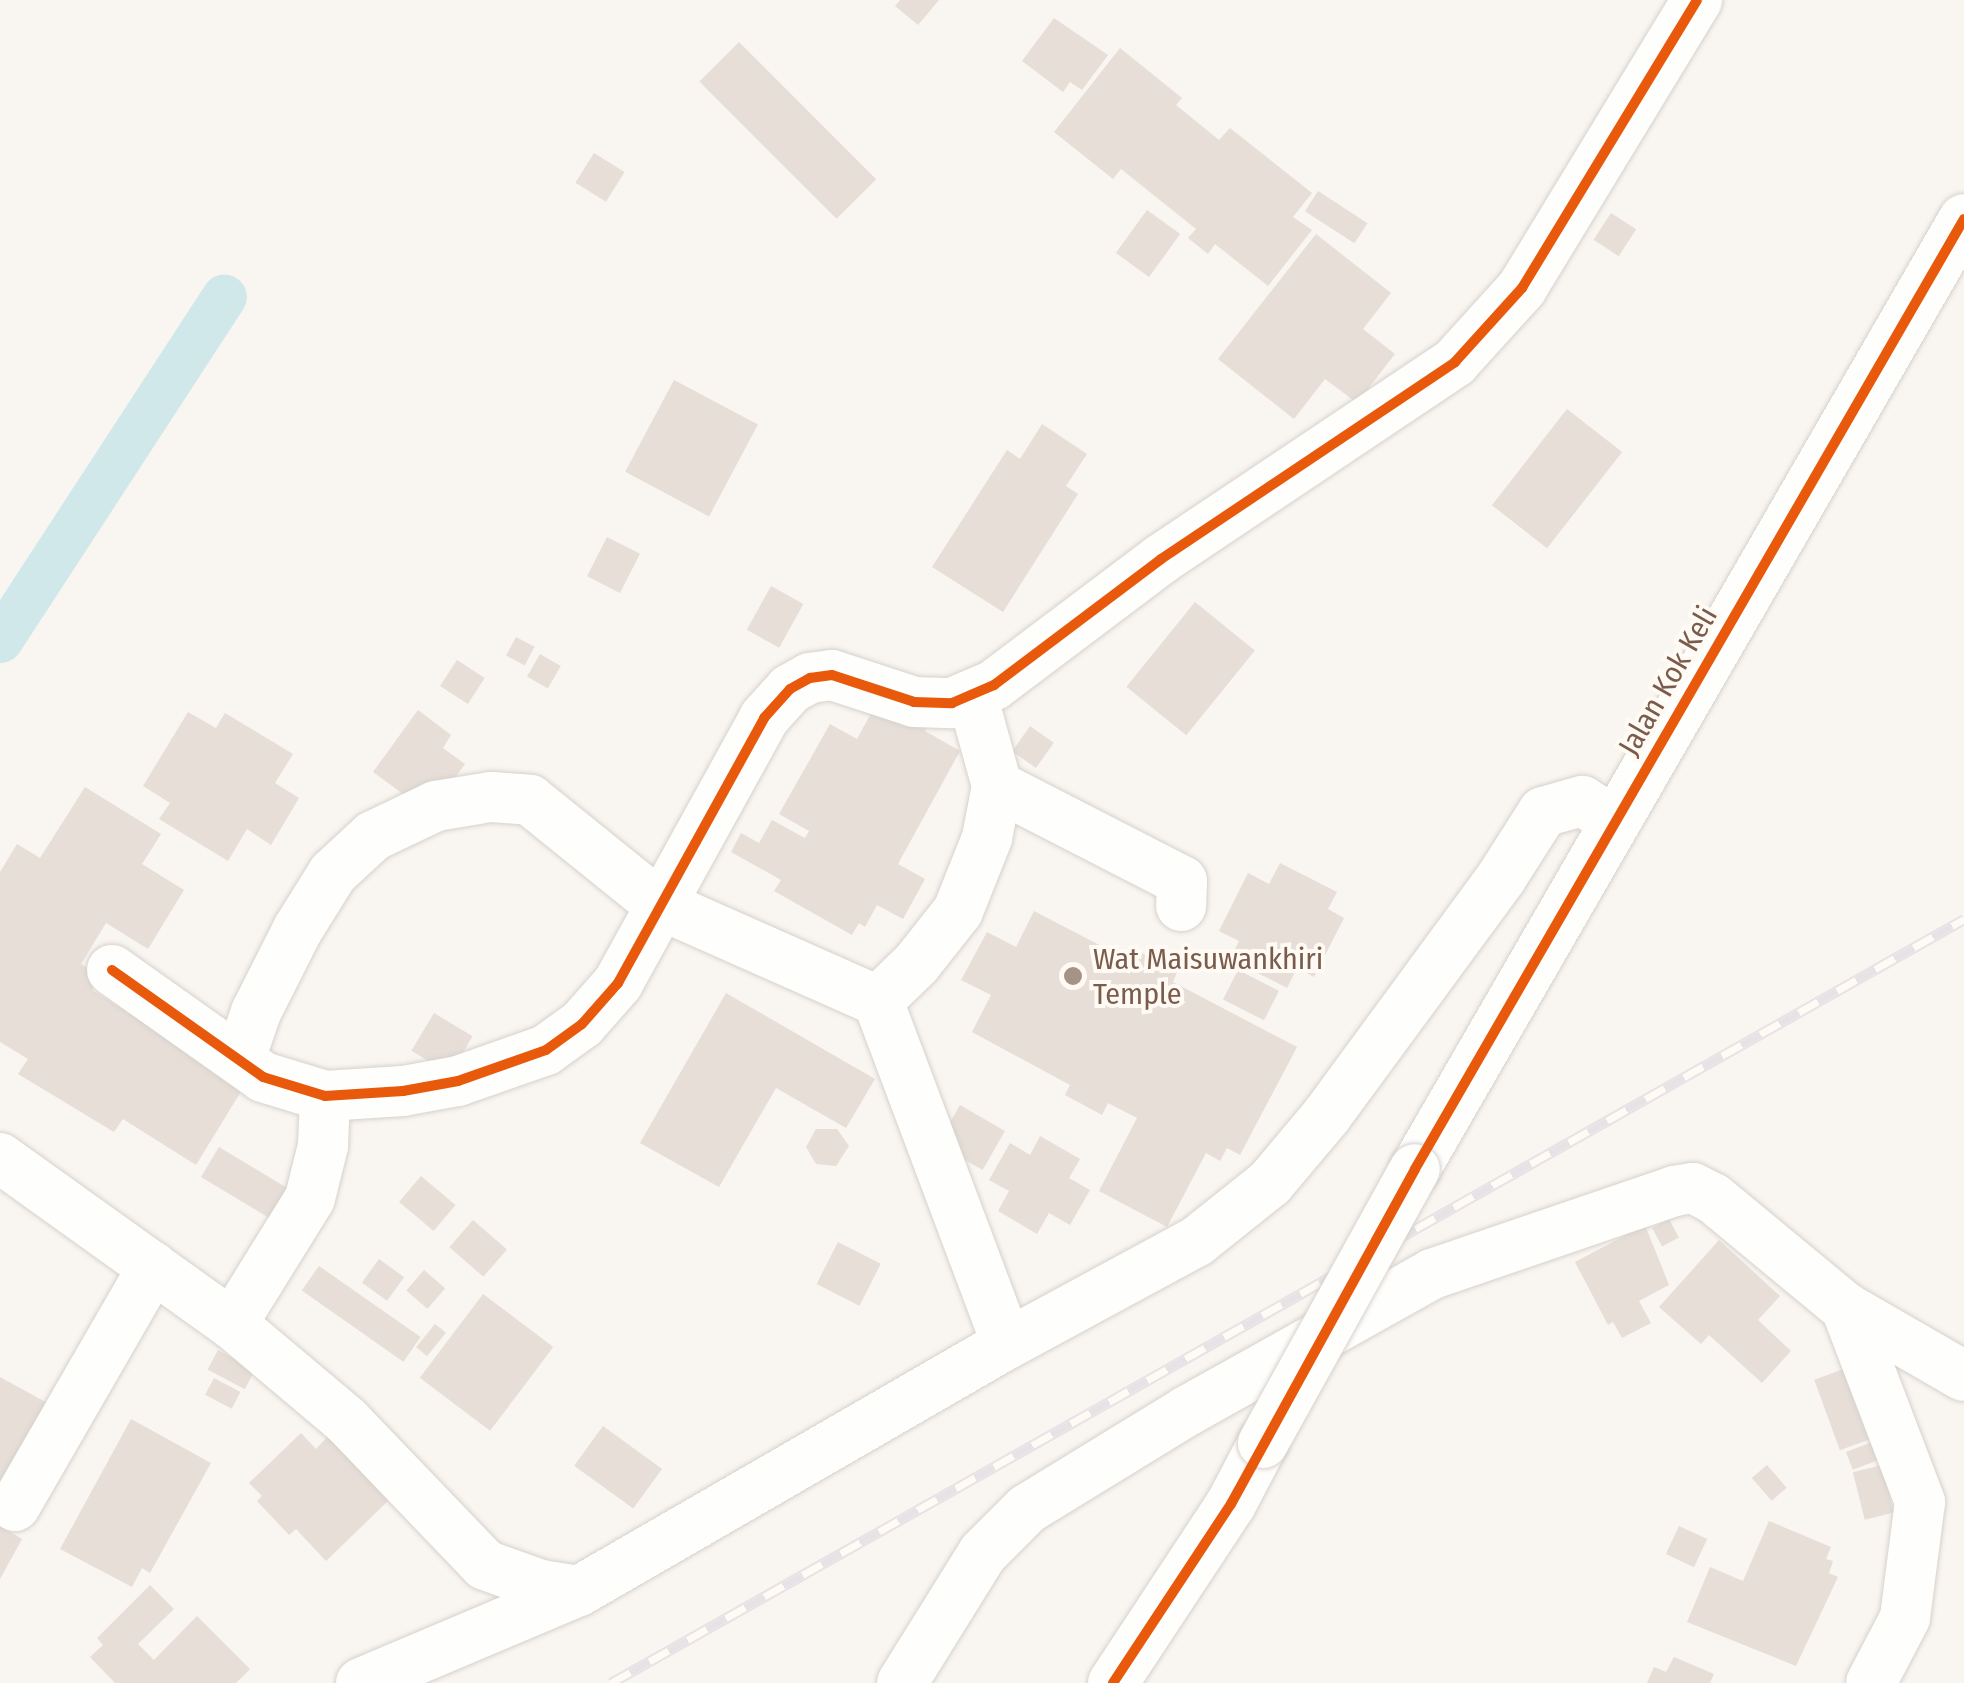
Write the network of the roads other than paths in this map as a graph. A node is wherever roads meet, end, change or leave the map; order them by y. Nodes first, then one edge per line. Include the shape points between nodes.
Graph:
1 (1696, 0) edge
2 (1964, 219) edge
3 (972, 695) junction
4 (997, 786) junction
5 (1615, 822) junction
6 (659, 904) junction
7 (1181, 906) dead end
8 (112, 970) dead end
9 (878, 1001) junction
10 (240, 1059) junction
11 (325, 1096) junction
12 (0, 1158) edge
13 (153, 1267) junction
14 (1846, 1308) junction
15 (232, 1324) junction
16 (1007, 1344) junction
17 (1964, 1376) edge
18 (15, 1506) dead end
19 (579, 1591) junction
20 (361, 1683) edge
21 (902, 1683) edge
22 (1113, 1683) edge
23 (1871, 1683) edge

1 - 3 street via 1522,288 1466,351
2 - 5 street, Jalan Kok Keli
3 - 4 street
3 - 6 street via 952,703 914,702 832,675 790,689 764,718
4 - 7 street via 1182,880
4 - 9 street via 988,838 958,911
5 - 16 street via 1582,801 1543,812 1490,894 1270,1183 1196,1242
5 - 22 street, Jalan Kok Keli, bridge via 1231,1504
6 - 9 street
6 - 10 street via 530,800 491,797 436,806 373,836 333,873 264,996
6 - 11 street via 618,983 582,1024 546,1050 458,1081
8 - 10 street
9 - 16 street
10 - 11 street via 263,1077
11 - 15 street via 323,1146 310,1198
12 - 13 street
13 - 15 street
13 - 18 street
14 - 17 street
14 - 21 street via 1693,1188 1432,1274 1027,1510 983,1553
14 - 23 street via 1920,1502 1905,1618
15 - 19 street via 346,1422 485,1565
16 - 19 street
19 - 20 street

